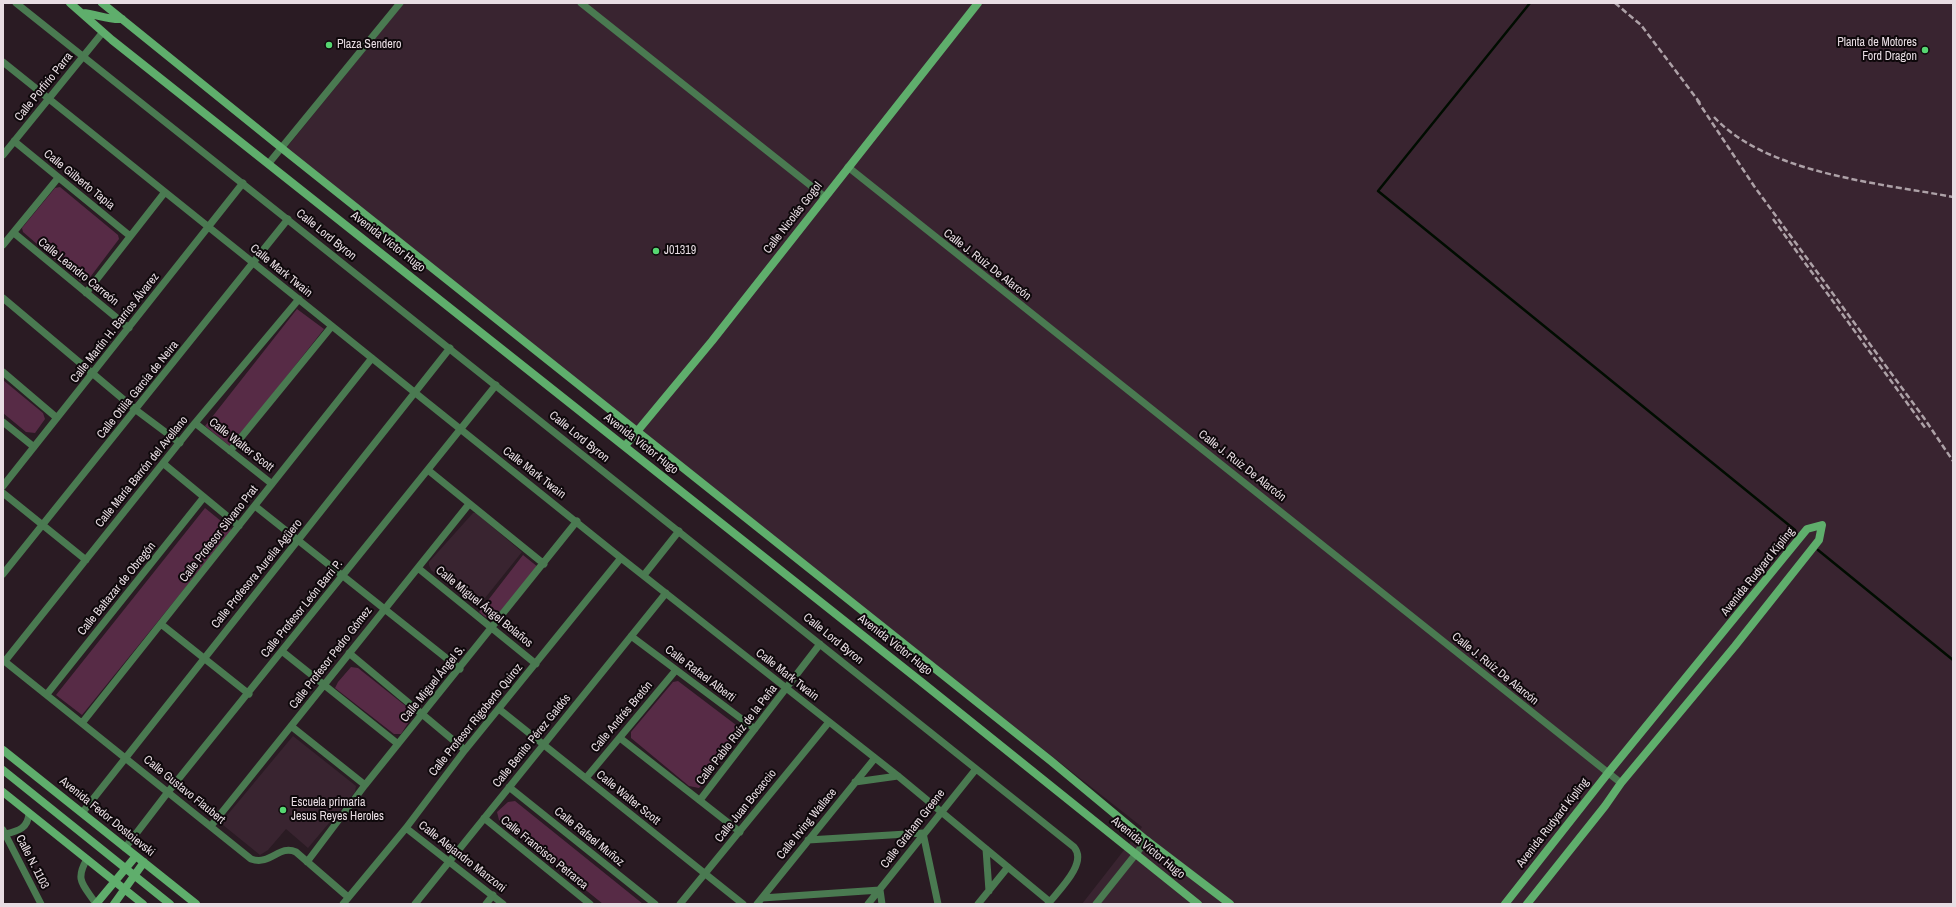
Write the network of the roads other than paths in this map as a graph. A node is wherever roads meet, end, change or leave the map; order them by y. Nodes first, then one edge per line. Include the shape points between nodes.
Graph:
1 (16, 3) edge
2 (70, 3) edge
3 (102, 3) edge
4 (400, 3) edge
5 (581, 3) edge
6 (978, 3) edge
7 (82, 13) junction
8 (122, 19) junction
9 (103, 32) junction
10 (84, 56) junction
11 (3, 63) edge
12 (49, 99) junction
13 (14, 141) junction
14 (282, 148) junction
15 (3, 155) edge
16 (269, 163) junction
17 (848, 167) junction
18 (58, 178) junction
19 (244, 183) junction
20 (165, 192) junction
21 (825, 197) junction
22 (288, 219) junction
23 (208, 228) junction
24 (14, 233) junction
25 (130, 236) junction
26 (3, 245) edge
27 (254, 264) junction
28 (86, 293) junction
29 (3, 298) edge
30 (299, 299) junction
31 (332, 326) junction
32 (129, 328) junction
33 (450, 348) junction
34 (372, 358) junction
35 (3, 372) edge
36 (92, 374) junction
37 (496, 385) junction
38 (415, 392) junction
39 (136, 410) junction
40 (57, 418) junction
41 (3, 422) edge
42 (195, 423) junction
43 (461, 429) junction
44 (638, 431) junction
45 (180, 443) junction
46 (625, 446) junction
47 (34, 447) junction
48 (230, 451) junction
49 (164, 464) junction
50 (428, 470) junction
51 (272, 484) junction
52 (3, 486) edge
53 (3, 493) edge
54 (204, 497) junction
55 (469, 504) junction
56 (256, 506) junction
57 (577, 521) junction
58 (43, 526) junction
59 (239, 526) junction
60 (679, 531) junction
61 (299, 540) junction
62 (1789, 551) junction
63 (621, 558) junction
64 (86, 560) junction
65 (1801, 561) junction
66 (544, 564) junction
67 (418, 568) junction
68 (3, 574) edge
69 (644, 575) junction
70 (343, 576) junction
71 (666, 593) junction
72 (384, 609) junction
73 (161, 624) junction
74 (492, 629) junction
75 (631, 636) junction
76 (820, 644) junction
77 (283, 652) junction
78 (349, 653) junction
79 (204, 658) junction
80 (4, 661) edge
81 (536, 664) junction
82 (460, 669) junction
83 (676, 670) junction
84 (324, 685) junction
85 (787, 688) junction
86 (46, 694) junction
87 (248, 694) junction
88 (499, 709) junction
89 (423, 715) junction
90 (829, 722) junction
91 (82, 723) junction
92 (291, 726) junction
93 (755, 729) junction
94 (620, 738) junction
95 (398, 744) junction
96 (543, 744) junction
97 (3, 750) edge
98 (465, 750) junction
99 (125, 757) junction
100 (875, 758) junction
101 (976, 768) junction
102 (3, 770) edge
103 (1608, 773) junction
104 (898, 776) junction
105 (586, 778) junction
106 (855, 782) junction
107 (1620, 783) junction
108 (365, 785) junction
109 (509, 787) junction
110 (3, 792) edge
111 (168, 792) junction
112 (700, 800) junction
113 (940, 811) junction
114 (29, 812) junction
115 (82, 813) junction
116 (484, 818) junction
117 (211, 826) junction
118 (406, 828) junction
119 (4, 832) edge
120 (740, 832) junction
121 (924, 833) junction
122 (808, 840) junction
123 (1147, 840) junction
124 (125, 848) junction
125 (986, 849) junction
126 (1136, 854) junction
127 (136, 856) junction
128 (87, 859) junction
129 (450, 861) junction
130 (144, 862) junction
131 (307, 862) junction
132 (1008, 867) junction
133 (126, 868) junction
134 (705, 874) junction
135 (134, 875) junction
136 (115, 882) junction
137 (125, 889) junction
138 (880, 890) junction
139 (989, 891) junction
140 (493, 895) junction
141 (348, 897) junction
142 (762, 898) junction
143 (1049, 903) edge
144 (41, 904) edge
145 (96, 904) edge
146 (114, 904) edge
147 (143, 904) edge
148 (170, 904) edge
149 (196, 904) edge
150 (343, 904) edge
151 (415, 904) edge
152 (486, 904) edge
153 (503, 904) edge
154 (590, 904) edge
155 (655, 904) edge
156 (680, 904) edge
157 (743, 904) edge
158 (757, 904) edge
159 (868, 904) edge
160 (882, 904) edge
161 (938, 904) edge
162 (978, 904) edge
163 (1096, 904) edge
164 (1198, 904) edge
165 (1230, 904) edge
166 (1505, 904) edge
167 (1527, 904) edge

1 - 10 street, Calle Lord Byron
2 - 7 street, Avenida Víctor Hugo
3 - 8 street, Avenida Víctor Hugo
4 - 14 street
5 - 21 street
6 - 17 street, Calle Nicolás Gogol
7 - 8 street via 106,19
7 - 9 street, Avenida Víctor Hugo
8 - 14 street, Avenida Víctor Hugo
9 - 10 street, Calle Porfirio Parra
9 - 16 street, Avenida Víctor Hugo
10 - 12 street, Calle Porfirio Parra
10 - 19 street, Calle Lord Byron
11 - 12 street, Calle Mark Twain
12 - 13 street, Calle Porfirio Parra
12 - 20 street, Calle Mark Twain
13 - 15 street, Calle Porfirio Parra
13 - 18 street, Calle Gilberto Tapia
14 - 16 street
14 - 44 street, Avenida Víctor Hugo
16 - 46 street, Avenida Víctor Hugo
17 - 21 street, Calle Nicolás Gogol
17 - 103 street, Calle J. Ruíz De Alarcón
18 - 24 street
18 - 25 street, Calle Gilberto Tapia
19 - 22 street, Calle Lord Byron
19 - 23 street, Calle Martín H. Barrios Álvarez
20 - 23 street, Calle Mark Twain
20 - 25 street
21 - 44 street, Calle Nicolás Gogol
22 - 27 street, Calle Otilia García de Neira
22 - 33 street, Calle Lord Byron
23 - 27 street, Calle Mark Twain
23 - 32 street, Calle Martín H. Barrios Álvarez
24 - 26 street
24 - 28 street, Calle Leandro Carreón
25 - 28 street
27 - 30 street, Calle Mark Twain
27 - 39 street, Calle Otilia García de Neira
28 - 32 street, Calle Leandro Carreón
29 - 36 street
30 - 31 street, Calle Mark Twain
30 - 42 street, Calle María Barrón del Avellano
31 - 34 street, Calle Mark Twain
31 - 48 street
32 - 36 street, Calle Martín H. Barrios Álvarez
33 - 37 street, Calle Lord Byron
33 - 38 street, Calle Profesora Aurelia Agüero
34 - 38 street, Calle Mark Twain
34 - 51 street, Calle Profesor Silvano Prat
35 - 40 street
36 - 39 street
36 - 40 street, Calle Martín H. Barrios Álvarez
37 - 43 street, Calle Profesor León Barri P.
37 - 60 street, Calle Lord Byron
38 - 43 street, Calle Mark Twain
38 - 61 street, Calle Profesora Aurelia Agüero
39 - 45 street
39 - 58 street, Calle Otilia García de Neira
40 - 47 street, Calle Martín H. Barrios Álvarez
41 - 47 street
42 - 45 street, Calle María Barrón del Avellano
42 - 48 street, Calle Walter Scott
43 - 50 street, Calle Profesor León Barri P.
43 - 57 street, Calle Mark Twain
44 - 46 street, Calle Nicolás Gogol
44 - 123 street, Avenida Víctor Hugo
45 - 49 street, Calle María Barrón del Avellano
46 - 126 street, Avenida Víctor Hugo
47 - 52 street, Calle Martín H. Barrios Álvarez
48 - 51 street, Calle Walter Scott
49 - 54 street
49 - 64 street, Calle María Barrón del Avellano
50 - 55 street
50 - 70 street, Calle Profesor León Barri P.
51 - 56 street, Calle Profesor Silvano Prat
53 - 58 street
54 - 59 street
54 - 86 street, Calle Baltazar de Obregón
55 - 66 street
55 - 67 street, Calle Profesor Pedro Gómez
56 - 59 street, Calle Profesor Silvano Prat
56 - 61 street
57 - 63 street, Calle Mark Twain
57 - 66 street, Calle Miguel Ángel S.
58 - 64 street
58 - 68 street, Calle Otilia García de Neira
59 - 73 street, Calle Profesor Silvano Prat
60 - 69 street
60 - 76 street, Calle Lord Byron
61 - 70 street
61 - 79 street, Calle Profesora Aurelia Agüero
62 - 65 street
62 - 65 street, Avenida Rudyard Kipling via 1807,530 1822,525 1819,540
62 - 103 street, Avenida Rudyard Kipling
63 - 69 street, Calle Mark Twain
63 - 81 street, Calle Profesor Rigoberto Quiroz
64 - 80 street, Calle María Barrón del Avellano
65 - 107 street, Avenida Rudyard Kipling via 1735,646
66 - 74 street, Calle Miguel Ángel S.
67 - 72 street, Calle Profesor Pedro Gómez
67 - 74 street, Calle Miguel Ángel Bolaños
69 - 71 street, Calle Mark Twain
70 - 72 street
70 - 77 street, Calle Profesor León Barri P.
71 - 75 street, Calle Benito Pérez Galdós
71 - 85 street, Calle Mark Twain
72 - 78 street, Calle Profesor Pedro Gómez
72 - 82 street
73 - 79 street
73 - 91 street, Calle Profesor Silvano Prat
74 - 81 street, Calle Miguel Ángel Bolaños
74 - 82 street, Calle Miguel Ángel S.
75 - 83 street, Calle Rafael Alberti
75 - 96 street, Calle Benito Pérez Galdós
76 - 85 street, Calle Pablo Ruíz de la Peña
76 - 101 street, Calle Lord Byron
77 - 84 street
77 - 87 street, Calle Profesor León Barri P.
78 - 84 street, Calle Profesor Pedro Gómez
78 - 89 street
79 - 87 street
79 - 99 street, Calle Profesora Aurelia Agüero
80 - 86 street, Calle Gustavo Flaubert
81 - 88 street, Calle Profesor Rigoberto Quiroz
82 - 89 street, Calle Miguel Ángel S.
83 - 93 street, Calle Rafael Alberti
83 - 94 street, Calle Andrés Bretón
84 - 92 street, Calle Profesor Pedro Gómez
84 - 95 street
85 - 90 street, Calle Mark Twain
85 - 93 street, Calle Pablo Ruíz de la Peña
86 - 91 street, Calle Gustavo Flaubert
87 - 111 street, Calle Profesor León Barri P.
88 - 96 street, Calle Walter Scott
88 - 98 street, Calle Profesor Rigoberto Quiroz
89 - 95 street, Calle Miguel Ángel S.
89 - 98 street
90 - 100 street, Calle Mark Twain
90 - 120 street, Calle Juan Bocaccio
91 - 99 street, Calle Gustavo Flaubert
92 - 108 street
92 - 117 street, Calle Profesor Pedro Gómez
93 - 112 street, Calle Pablo Ruíz de la Peña
94 - 105 street, Calle Andrés Bretón
94 - 112 street
95 - 108 street, Calle Miguel Ángel S.
96 - 105 street, Calle Walter Scott
96 - 109 street, Calle Benito Pérez Galdós
97 - 115 street, Avenida Fedor Dostoievski
98 - 118 street, Calle Profesor Rigoberto Quiroz
99 - 111 street, Calle Gustavo Flaubert
99 - 115 street, Calle Profesora Aurelia Agüero
100 - 104 street, Calle Mark Twain
100 - 106 street, Calle Irving Wallace
101 - 113 street, Calle Graham Greene
101 - 143 street, Calle Lord Byron via 1077,850 1078,864
102 - 133 street
103 - 107 street, Calle J. Ruíz De Alarcón
103 - 166 street, Avenida Rudyard Kipling
104 - 106 street
104 - 113 street, Calle Mark Twain
105 - 134 street, Calle Walter Scott
106 - 122 street, Calle Irving Wallace
107 - 167 street, Avenida Rudyard Kipling via 1605,806
108 - 131 street, Calle Miguel Ángel S.
109 - 116 street, Calle Benito Pérez Galdós
109 - 155 street, Calle Rafael Muñoz
110 - 114 street
111 - 117 street, Calle Gustavo Flaubert
111 - 124 street, Calle Profesor León Barri P.
112 - 120 street
113 - 121 street, Calle Graham Greene
113 - 125 street, Calle Mark Twain
114 - 119 street via 25,827 18,831
114 - 128 street
115 - 124 street, Avenida Fedor Dostoievski
116 - 129 street, Calle Benito Pérez Galdós
116 - 154 street, Calle Francisco Petrarca
117 - 131 street, Calle Gustavo Flaubert via 255,860 265,861 284,850 290,850
118 - 129 street, Calle Alejandro Manzoni
118 - 141 street, Calle Profesor Rigoberto Quiroz
119 - 144 street, Calle N. 1103
120 - 134 street, Calle Juan Bocaccio
121 - 122 street
121 - 138 street, Calle Graham Greene
121 - 161 street
122 - 142 street, Calle Irving Wallace
123 - 126 street
123 - 165 street, Avenida Víctor Hugo
124 - 127 street, Avenida Fedor Dostoievski
125 - 132 street, Calle Mark Twain
125 - 139 street
126 - 163 street
126 - 164 street, Avenida Víctor Hugo
127 - 130 street, Avenida Fedor Dostoievski
127 - 133 street
128 - 136 street
128 - 145 street via 81,870 81,879
129 - 140 street, Calle Alejandro Manzoni
129 - 151 street, Calle Benito Pérez Galdós
130 - 135 street
130 - 149 street, Avenida Fedor Dostoievski
131 - 141 street, Calle Gustavo Flaubert
132 - 139 street
132 - 143 street, Calle Mark Twain
133 - 135 street
133 - 136 street
134 - 156 street, Calle Juan Bocaccio
134 - 157 street, Calle Walter Scott
135 - 137 street
135 - 148 street
136 - 137 street
136 - 145 street
137 - 146 street
137 - 147 street
138 - 142 street
138 - 159 street, Calle Graham Greene
138 - 160 street
139 - 162 street
140 - 152 street
140 - 153 street, Calle Alejandro Manzoni
141 - 150 street
142 - 158 street, Calle Irving Wallace

